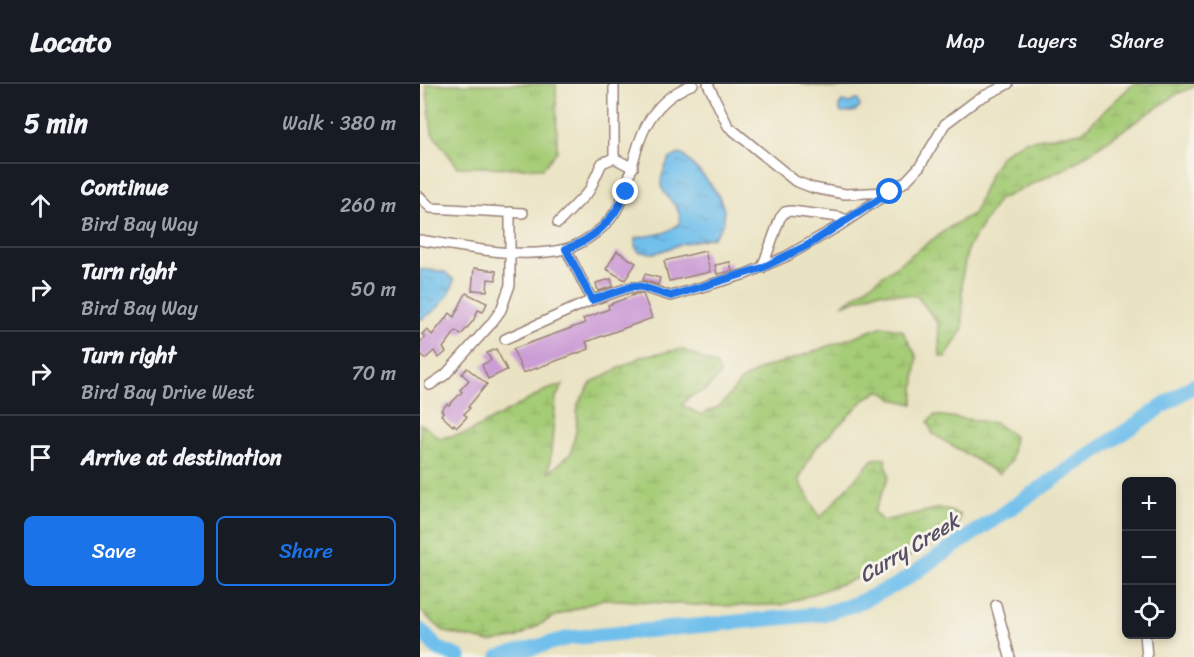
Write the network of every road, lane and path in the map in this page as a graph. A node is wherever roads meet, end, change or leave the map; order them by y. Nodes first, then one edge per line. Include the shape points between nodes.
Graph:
1 (614, 84) edge
2 (693, 84) edge
3 (708, 84) edge
4 (1008, 84) edge
5 (614, 158) junction
6 (633, 168) junction
7 (890, 192) junction
8 (420, 197) edge
9 (510, 212) junction
10 (523, 213) dead end
11 (847, 220) junction
12 (558, 223) dead end
13 (420, 240) edge
14 (566, 249) junction
15 (510, 252) junction
16 (762, 268) junction
17 (592, 300) junction
18 (505, 339) dead end
19 (430, 385) dead end
20 (996, 605) dead end
21 (1145, 639) edge
22 (1010, 657) edge
23 (1147, 657) edge

1 - 5 street
2 - 6 street via 656,110 642,135
3 - 7 street via 728,126 795,181 845,194
4 - 7 street via 978,99 945,124 914,174
5 - 6 street
5 - 12 street via 602,163 589,191
6 - 14 street via 626,192 612,217 585,241
7 - 11 street
8 - 9 street via 431,208
9 - 10 street
9 - 15 street
11 - 16 street
11 - 16 street via 785,213
13 - 15 street
14 - 15 street
14 - 17 street
15 - 19 street via 510,285 496,317 445,375
16 - 17 street via 671,296 634,286
17 - 18 street
20 - 22 street
21 - 23 street

